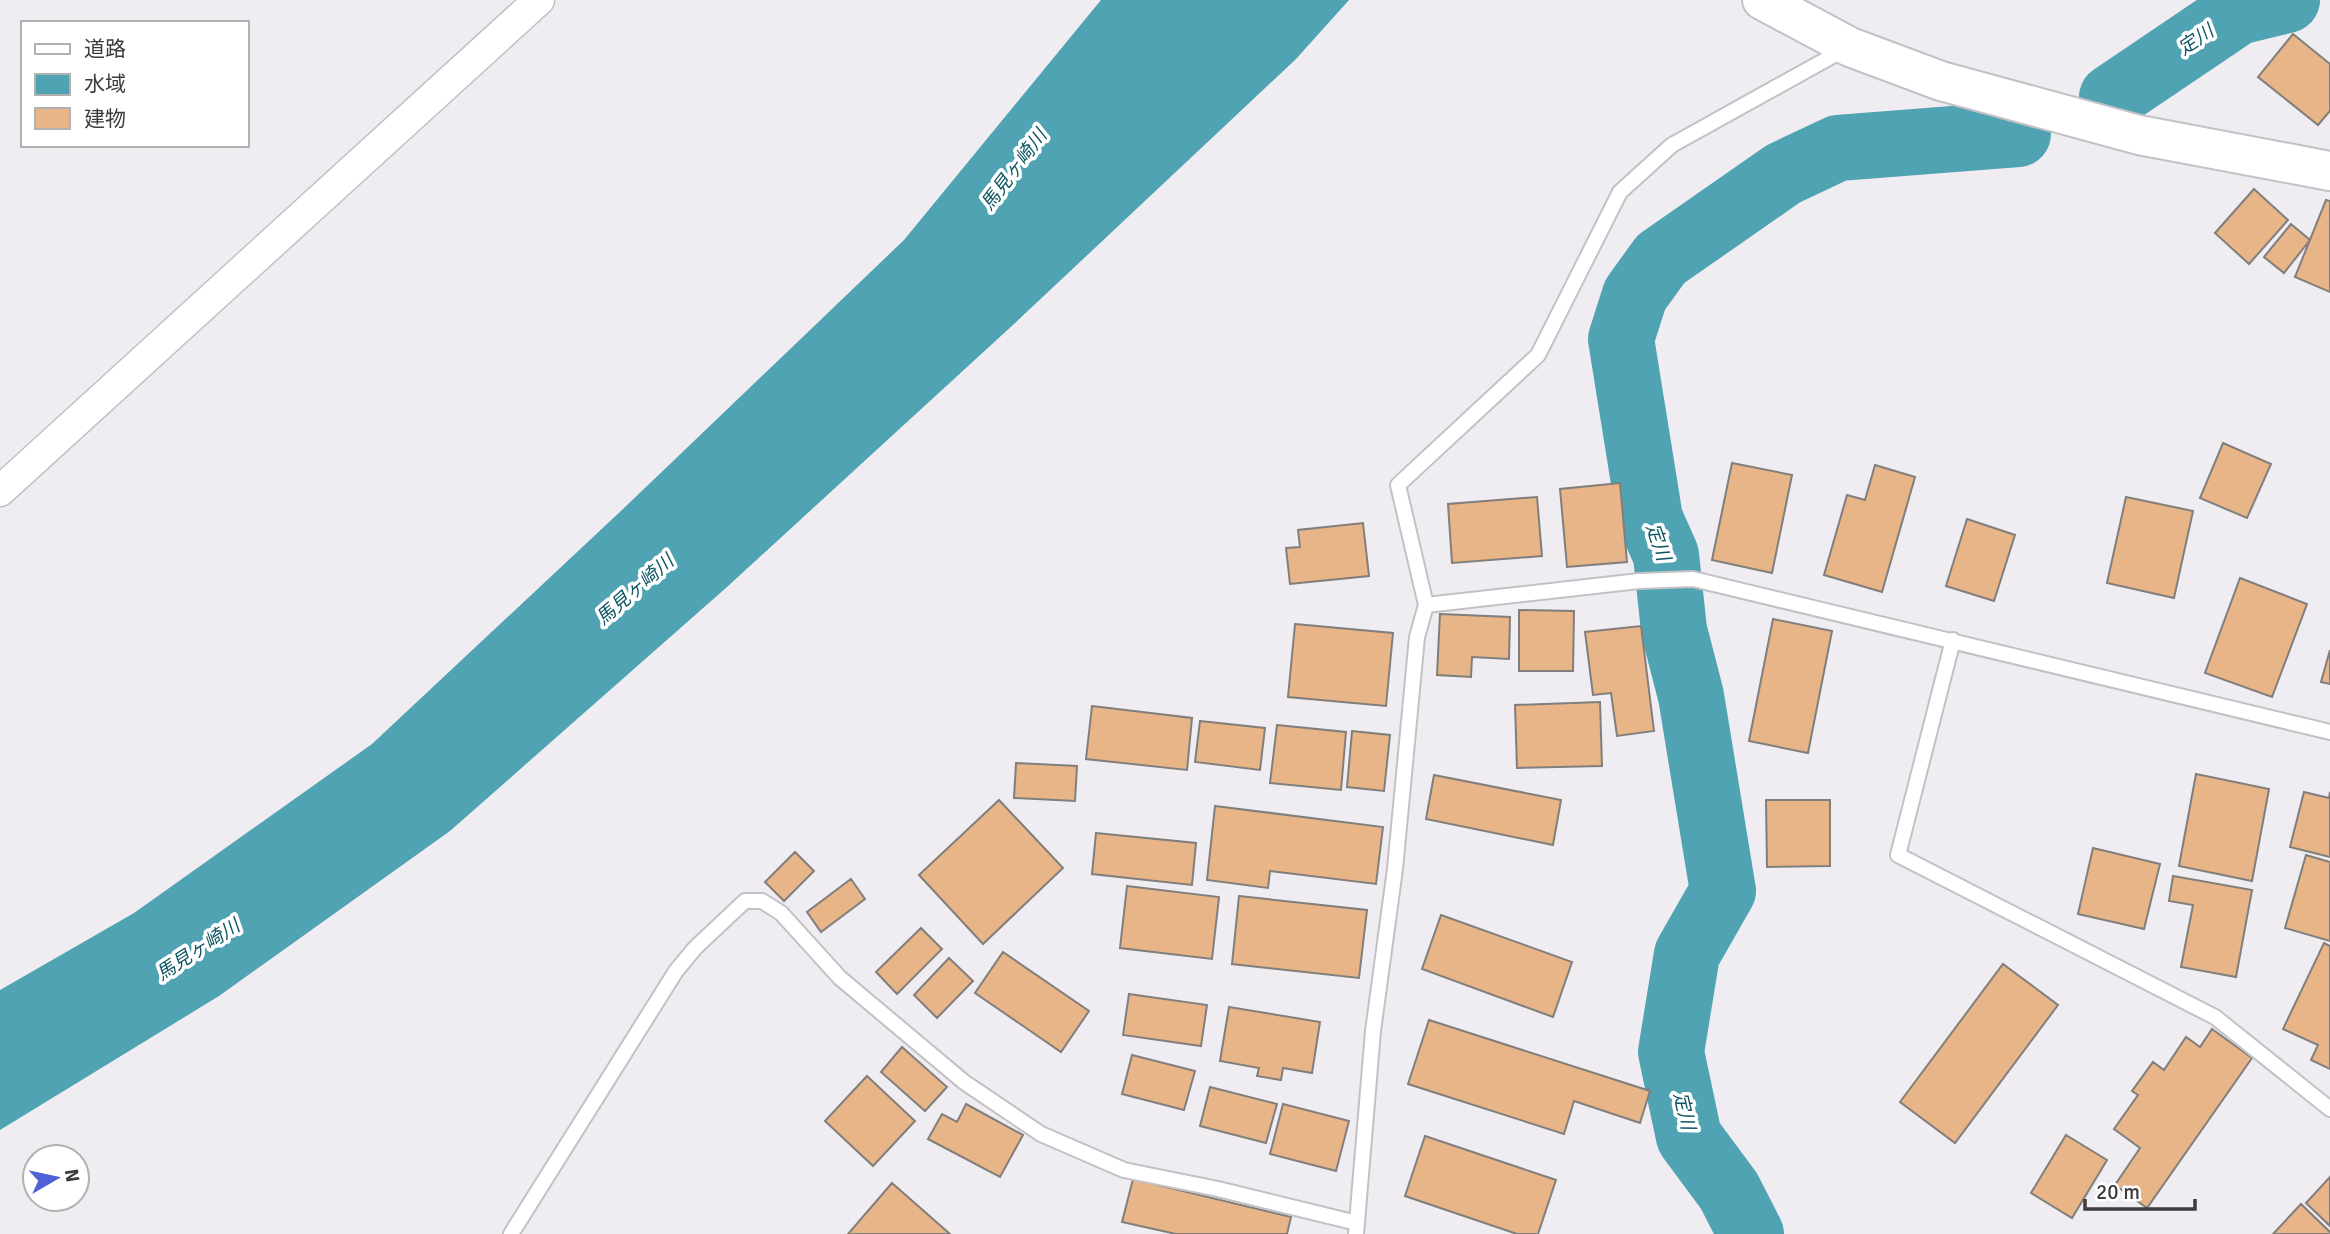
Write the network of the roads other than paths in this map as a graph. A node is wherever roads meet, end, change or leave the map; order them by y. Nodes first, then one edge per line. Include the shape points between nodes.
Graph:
1 (539, 0) edge
2 (1777, 4) edge
3 (1850, 47) junction
4 (2330, 171) edge
5 (0, 491) edge
6 (1426, 605) junction
7 (1953, 640) junction
8 (2330, 732) edge
9 (2330, 1109) edge
10 (1357, 1229) edge
11 (511, 1234) edge

1 - 5 street
2 - 3 street
3 - 4 street via 1941,82 2139,135
3 - 6 lane via 1672,145 1620,192 1538,355 1398,485
6 - 7 lane via 1693,579
6 - 10 lane via 1417,637 1395,869 1373,1031
7 - 8 lane
7 - 9 lane via 1898,855 2216,1017
10 - 11 lane via 1219,1189 1124,1170 1041,1134 964,1082 861,996 781,913 762,901 745,901 676,971

